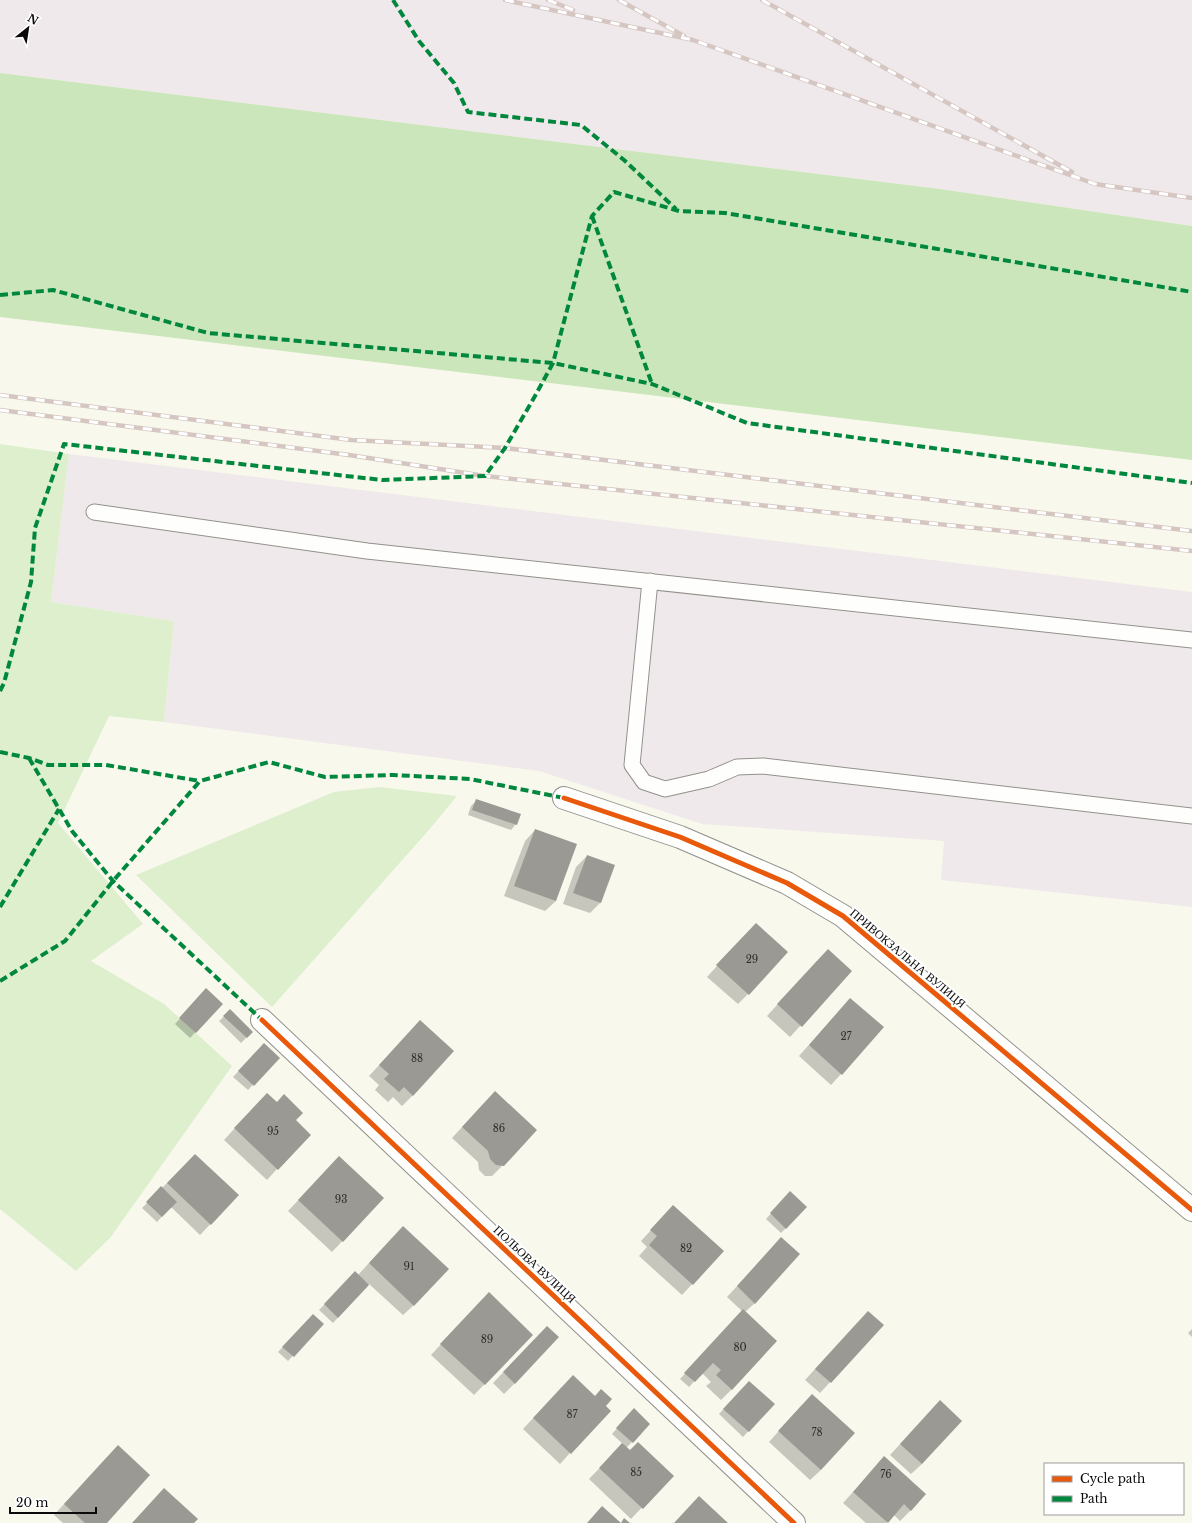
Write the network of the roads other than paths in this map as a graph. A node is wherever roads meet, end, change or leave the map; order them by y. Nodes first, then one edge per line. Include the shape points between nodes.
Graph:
1 (94, 512) dead end
2 (650, 581) junction
3 (1192, 640) edge
4 (564, 798) dead end
5 (1192, 816) edge
6 (262, 1020) dead end
7 (1192, 1210) edge
8 (794, 1523) edge

1 - 2 lane via 367,551
2 - 3 lane
2 - 5 lane via 632,765 644,782 665,789 709,779 737,767 763,766
4 - 7 street, ПРИВОКЗАЛЬНА ВУЛИЦЯ via 680,837 787,883 843,916
6 - 8 street, ПОЛЬОВА ВУЛИЦЯ

